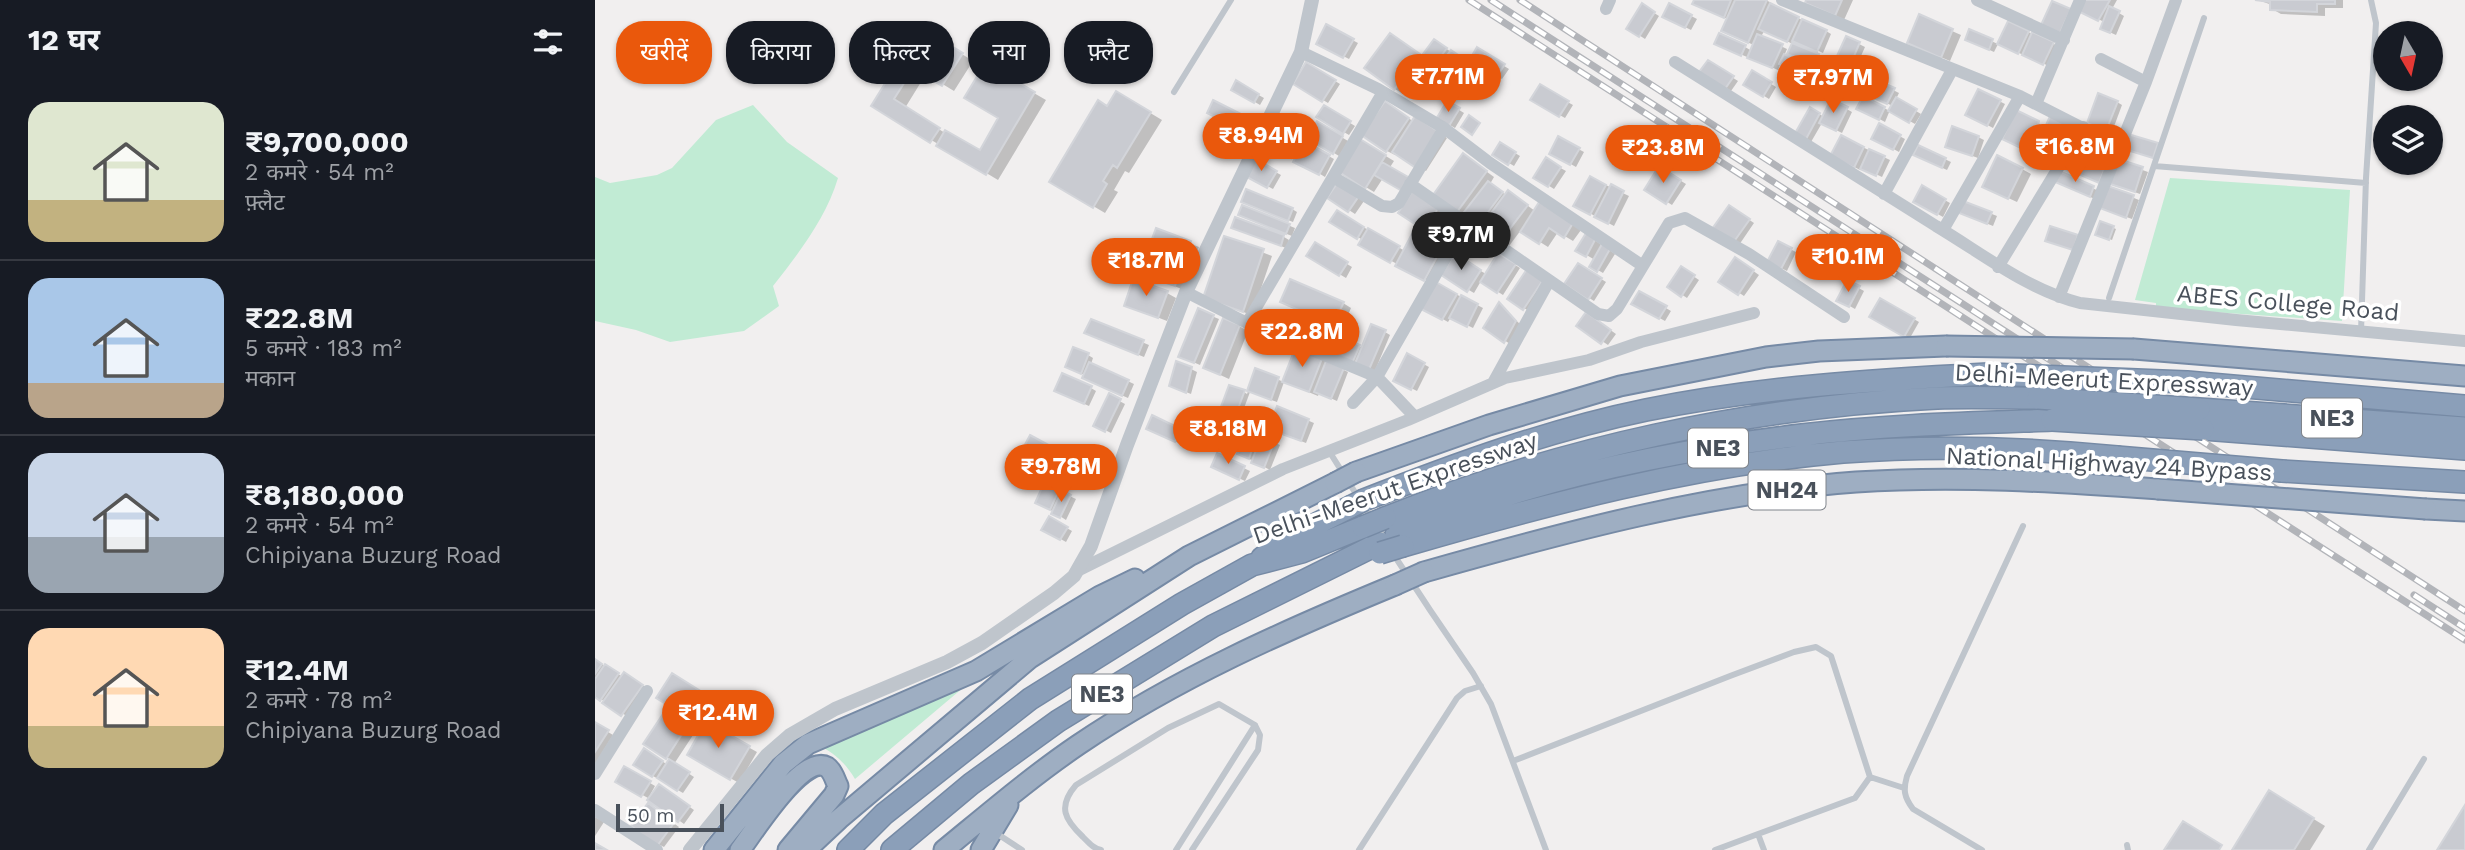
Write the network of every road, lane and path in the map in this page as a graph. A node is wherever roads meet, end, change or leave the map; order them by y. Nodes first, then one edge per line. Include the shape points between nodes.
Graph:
1 (1231, 0) edge
2 (1312, 0) edge
3 (1782, 0) edge
4 (1977, 0) edge
5 (2080, 0) edge
6 (2176, 0) edge
7 (2371, 0) edge
8 (2204, 19) dead end
9 (2064, 40) junction
10 (1301, 52) junction
11 (2101, 59) dead end
12 (1675, 62) dead end
13 (1952, 70) junction
14 (2146, 82) junction
15 (1174, 92) dead end
16 (1383, 92) junction
17 (2020, 96) junction
18 (2036, 104) junction
19 (2083, 127) junction
20 (1444, 128) junction
21 (2120, 147) junction
22 (2154, 166) junction
23 (1333, 177) junction
24 (2366, 183) junction
25 (1410, 184) junction
26 (1884, 194) junction
27 (1466, 222) junction
28 (1943, 230) junction
29 (1643, 266) junction
30 (1998, 267) junction
31 (1549, 281) junction
32 (1186, 292) junction
33 (2059, 298) junction
34 (2108, 302) junction
35 (1754, 313) dead end
36 (1844, 317) dead end
37 (1247, 323) junction
38 (2361, 332) junction
39 (2465, 341) edge
40 (2465, 376) edge
41 (1377, 377) junction
42 (1493, 383) junction
43 (1353, 403) dead end
44 (2465, 406) edge
45 (1415, 417) junction
46 (2201, 419) junction
47 (2465, 428) edge
48 (2465, 449) edge
49 (1328, 450) junction
50 (2465, 482) edge
51 (2465, 511) edge
52 (2023, 526) dead end
53 (1389, 539) junction
54 (1252, 565) junction
55 (1077, 570) junction
56 (1163, 573) junction
57 (1481, 685) junction
58 (647, 691) dead end
59 (1255, 725) junction
60 (2424, 759) dead end
61 (1513, 761) junction
62 (595, 774) edge
63 (1870, 776) junction
64 (1020, 787) junction
65 (1904, 788) junction
66 (595, 810) edge
67 (991, 830) junction
68 (1758, 834) junction
69 (1096, 849) edge
70 (657, 850) edge
71 (690, 850) edge
72 (714, 850) edge
73 (740, 850) edge
74 (789, 850) edge
75 (806, 850) edge
76 (848, 850) edge
77 (892, 850) edge
78 (944, 850) edge
79 (981, 850) edge
80 (1022, 850) edge
81 (1176, 850) edge
82 (1192, 850) edge
83 (1359, 850) edge
84 (1546, 850) edge
85 (1715, 850) edge
86 (1764, 850) edge
87 (1982, 850) edge
88 (2368, 850) edge

1 - 15 lane
2 - 10 street
3 - 13 street
4 - 9 street
5 - 9 street
6 - 14 street
7 - 24 lane via 2376,23
8 - 22 lane
9 - 18 street
10 - 16 street
10 - 32 street
11 - 14 street
12 - 26 street, ABES College Road
13 - 17 street
13 - 26 street
14 - 21 street
16 - 20 street
16 - 23 street
17 - 18 street
17 - 28 street
18 - 19 street
19 - 21 street
19 - 30 street
20 - 25 street
20 - 29 street
21 - 33 street
22 - 24 lane
22 - 34 lane
23 - 25 street via 1392,207
23 - 37 street
24 - 38 lane
25 - 27 street
26 - 28 street, ABES College Road
27 - 31 street
27 - 41 street
28 - 30 street, ABES College Road
29 - 31 street via 1608,316
29 - 36 street via 1669,223 1685,218
30 - 33 street, ABES College Road
31 - 42 street
32 - 37 street
32 - 55 street via 1091,546
33 - 34 street, ABES College Road
34 - 38 street, ABES College Road
35 - 42 street
37 - 41 street
38 - 39 street, ABES College Road
40 - 56 highway, bridge via 2134,348 1946,346 1766,357 1619,386 1356,472
41 - 43 street
41 - 45 street
42 - 45 street
44 - 54 highway, bridge via 2187,382 1988,374 1856,380 1746,393 1646,410 1547,435 1442,470 1291,536
45 - 49 street
46 - 47 highway, Delhi-Meerut Expressway / NE3
46 - 48 highway, Delhi-Meerut Expressway / NE3
46 - 53 highway, Delhi-Meerut Expressway / NE3, bridge via 1924,425 1698,451 1584,475 1459,511
46 - 53 highway, Delhi-Meerut Expressway / NE3, bridge via 2038,398 1937,398 1702,425 1451,492
49 - 55 street
49 - 57 lane
50 - 53 highway, bridge via 2014,449 1842,452 1699,472
51 - 64 highway, National Highway 24 Bypass / NH24, bridge via 2012,479 1853,482 1713,501 1554,535 1424,572 1221,661 1089,738
52 - 65 lane
53 - 54 highway, Delhi-Meerut Expressway / NE3, bridge via 1363,527 1302,552
53 - 77 highway, NE3 via 1213,626 1058,721 971,784
54 - 76 highway, Delhi-Meerut Expressway / NE3 via 1030,699 884,814
55 - 71 street via 1054,593 982,643 855,699 790,735 767,755
56 - 72 highway via 1123,583 976,670 808,744 783,764
56 - 75 highway via 1030,658
57 - 61 lane
57 - 83 lane via 1457,698
58 - 62 street
59 - 69 lane via 1219,704 1076,785 1067,796 1067,822
59 - 81 lane
59 - 82 lane via 1260,735 1258,750
60 - 88 lane
61 - 63 lane via 1816,647 1831,656
61 - 84 lane
63 - 65 lane
63 - 68 lane via 1855,798
64 - 67 highway
64 - 78 highway, National Highway 24 Bypass
65 - 87 lane via 1913,809
66 - 70 street
67 - 79 highway
67 - 80 lane
68 - 85 lane
68 - 86 lane
73 - 74 highway via 802,772 818,765 827,767 838,786 834,795

